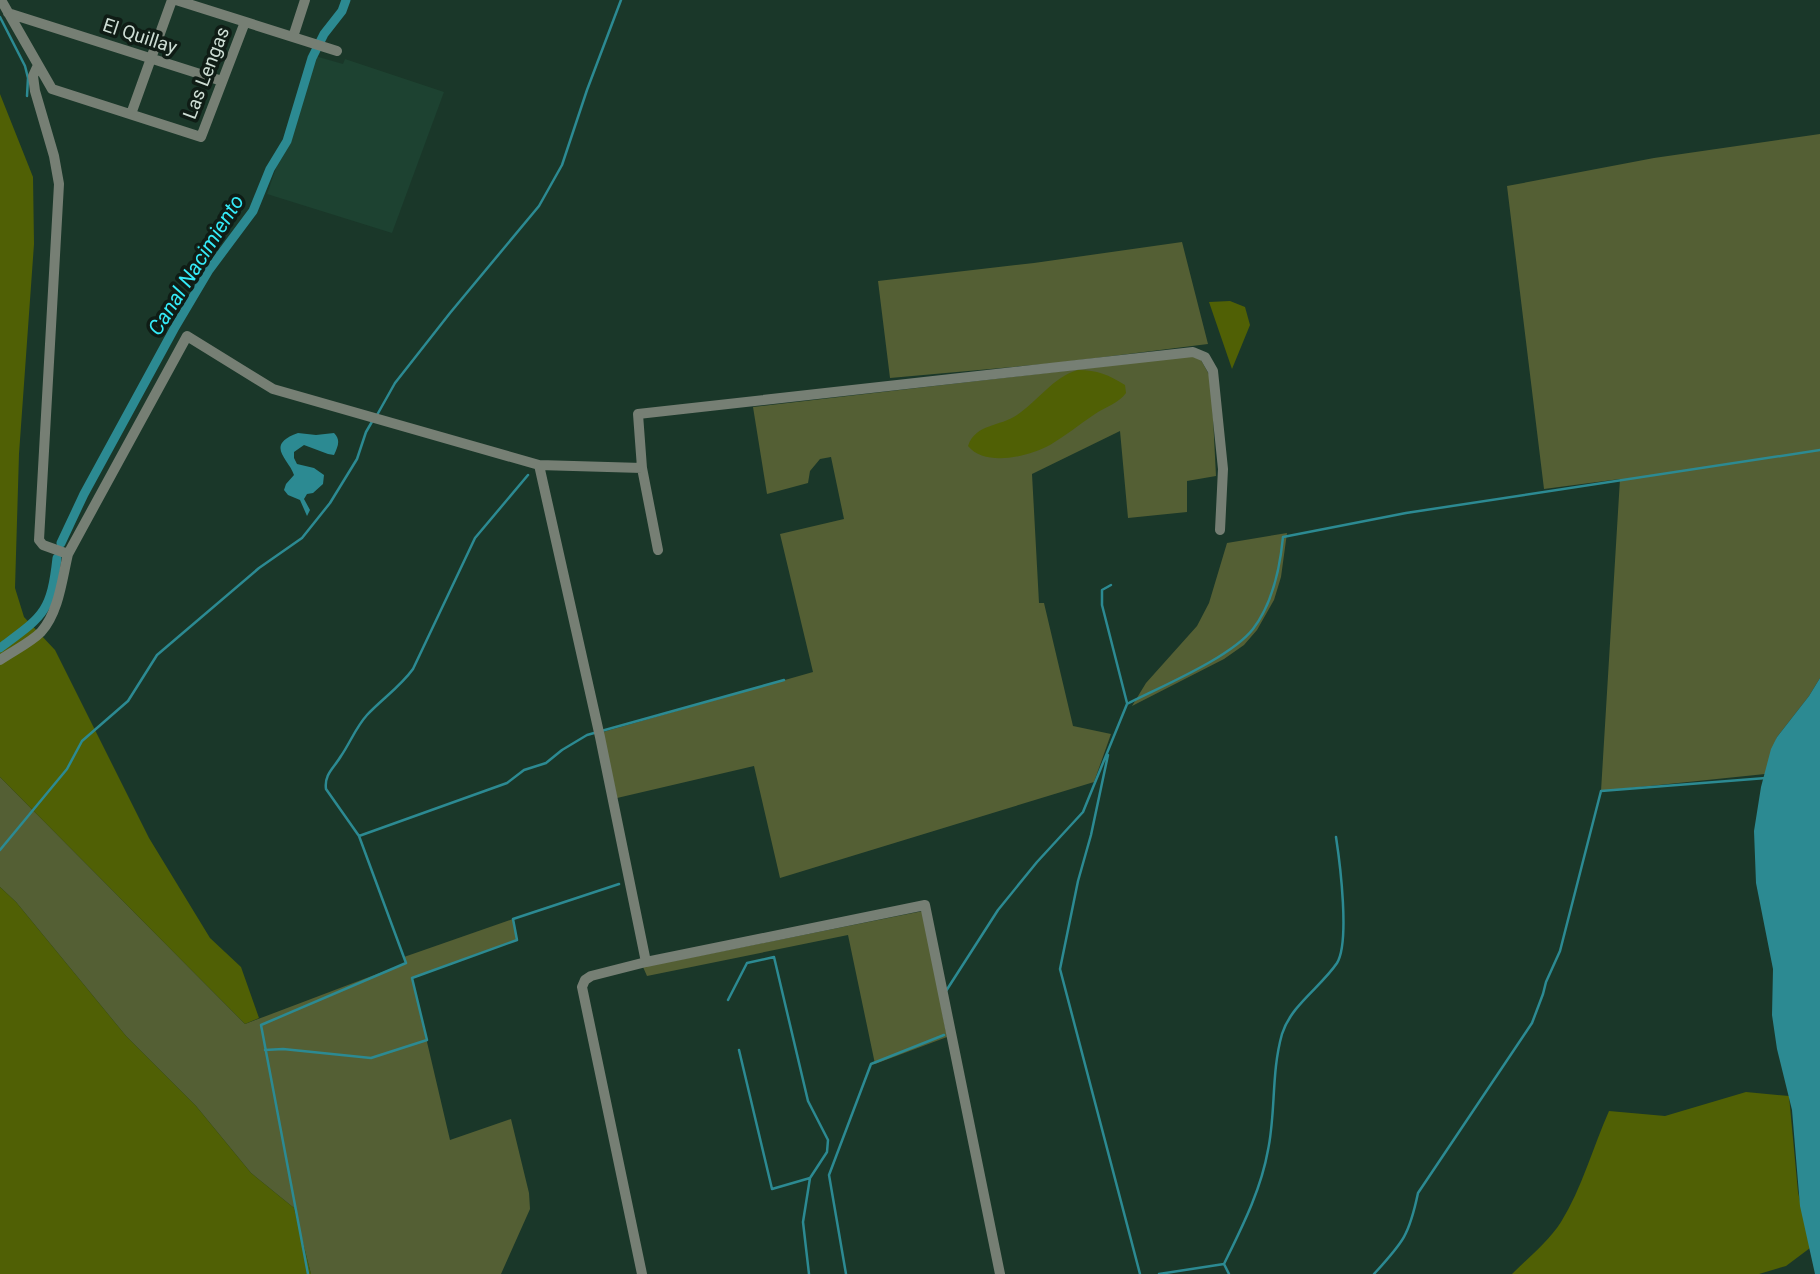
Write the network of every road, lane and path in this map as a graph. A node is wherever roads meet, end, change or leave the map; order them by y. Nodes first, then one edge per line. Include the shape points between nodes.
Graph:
1 (1, 0) edge
2 (174, 0) edge
3 (305, 0) edge
4 (8, 13) junction
5 (245, 22) junction
6 (293, 37) junction
7 (337, 51) dead end
8 (151, 58) junction
9 (38, 65) junction
10 (222, 81) junction
11 (131, 114) junction
12 (539, 465) junction
13 (642, 468) junction
14 (1220, 530) dead end
15 (658, 550) dead end
16 (68, 554) junction
17 (0, 660) edge
18 (646, 962) junction
19 (642, 1274) edge
20 (1000, 1274) edge

1 - 4 street
2 - 5 street
2 - 8 street
3 - 6 street
4 - 8 street, El Quillay
4 - 9 street
5 - 6 street
5 - 10 street, Las Lengas
6 - 7 street
8 - 10 street, El Quillay
8 - 11 street
9 - 11 street via 52,89
9 - 16 street via 33,76 35,91 59,184 39,540
10 - 11 street, Las Lengas via 201,137
12 - 13 street
12 - 16 street via 272,389 187,336
12 - 18 street
13 - 14 street via 638,414 1193,352 1205,356 1213,371 1223,469
13 - 15 street
16 - 17 street via 59,594 41,632
18 - 19 street via 591,976 582,987
18 - 20 street via 925,905

